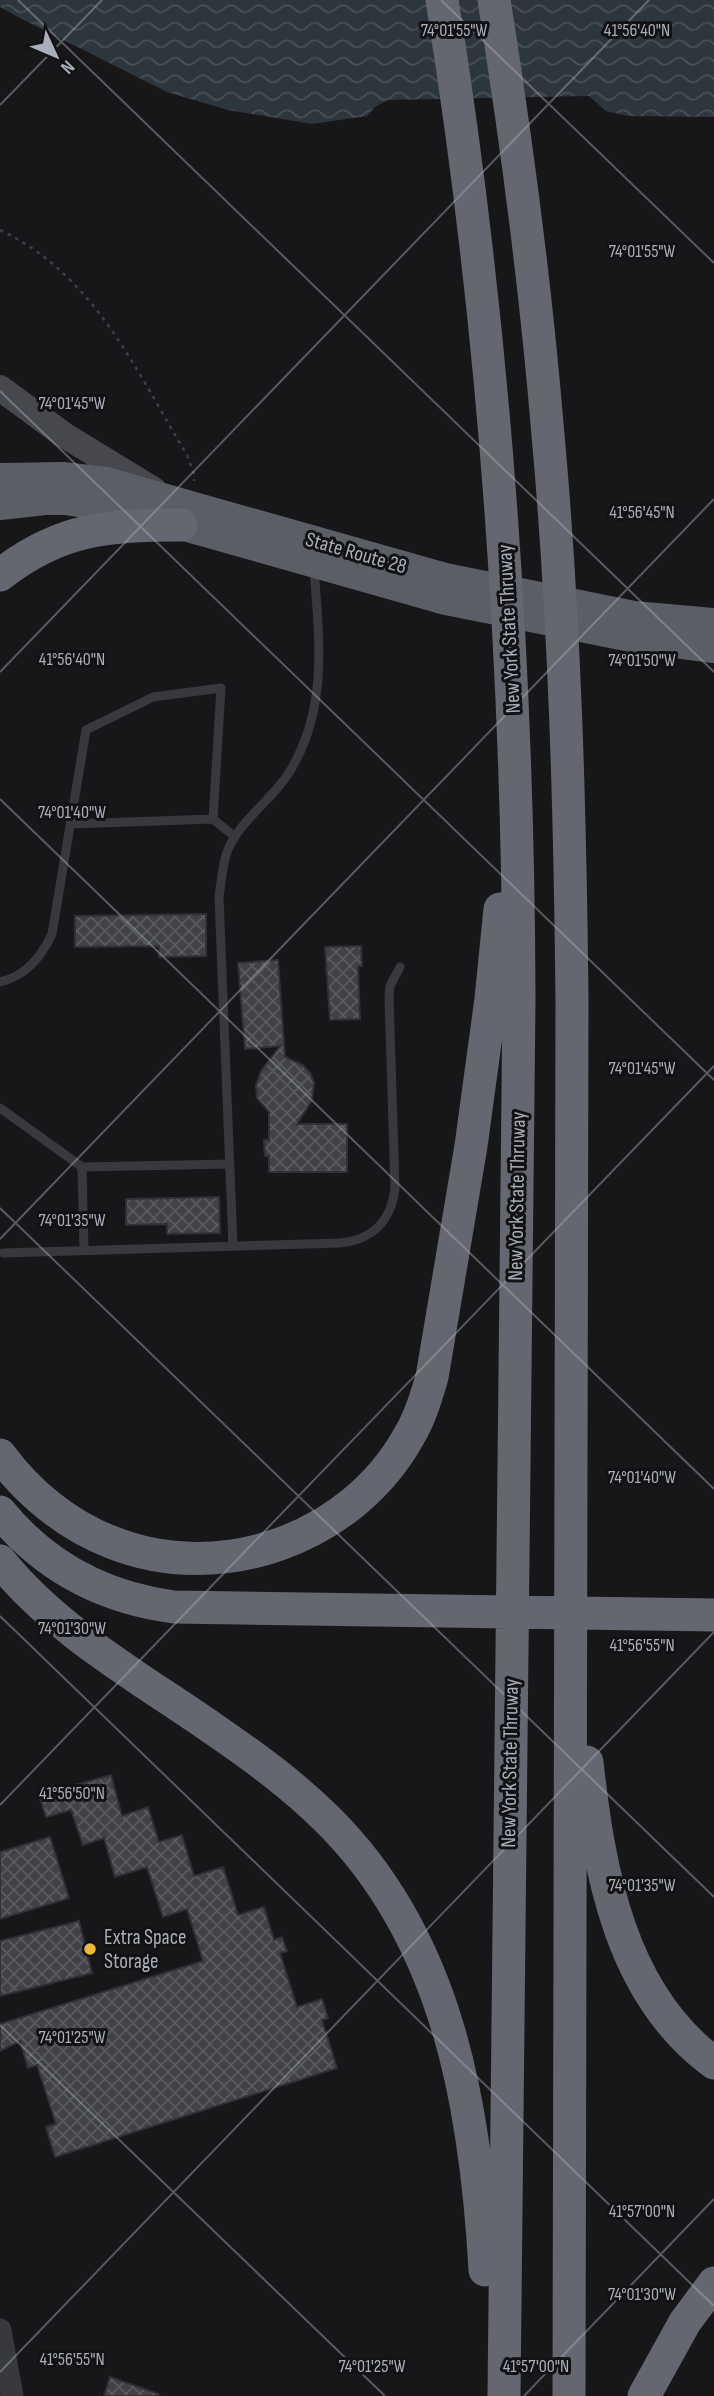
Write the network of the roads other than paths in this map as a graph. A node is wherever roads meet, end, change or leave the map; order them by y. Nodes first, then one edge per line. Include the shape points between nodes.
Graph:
1 (442, 0) edge
2 (494, 0) edge
3 (0, 388) edge
4 (0, 478) edge
5 (0, 505) edge
6 (179, 509) junction
7 (314, 564) junction
8 (0, 575) edge
9 (446, 589) junction
10 (714, 623) edge
11 (635, 627) junction
12 (714, 648) edge
13 (514, 719) junction
14 (213, 819) junction
15 (71, 824) junction
16 (235, 837) junction
17 (400, 967) dead end
18 (0, 982) edge
19 (0, 1108) edge
20 (230, 1164) junction
21 (82, 1167) junction
22 (233, 1246) junction
23 (84, 1250) junction
24 (3, 1253) dead end
25 (0, 1455) edge
26 (0, 1513) edge
27 (0, 1537) edge
28 (570, 1551) junction
29 (0, 1561) edge
30 (714, 1615) edge
31 (461, 1619) junction
32 (632, 1621) junction
33 (714, 1628) edge
34 (714, 2063) edge
35 (714, 2283) edge
36 (0, 2330) edge
37 (12, 2396) edge
38 (490, 2396) edge
39 (504, 2396) edge
40 (569, 2396) edge
41 (644, 2396) edge

1 - 13 highway, New York State Thruway via 467,169 495,436
2 - 28 highway via 518,161 549,436 566,717 572,999
3 - 6 main road
4 - 6 highway, State Route 28 via 84,478
5 - 6 highway, State Route 28 via 65,500
6 - 7 highway, State Route 28
6 - 8 highway via 81,532 35,551
6 - 9 highway, State Route 28
7 - 9 highway, State Route 28
7 - 16 lane via 319,646 316,703 308,736 278,789
9 - 11 highway, State Route 28
10 - 11 highway, State Route 28
11 - 12 highway, State Route 28
13 - 25 highway via 498,939 469,1159 432,1377 418,1417 394,1460 349,1506 298,1537 243,1555 185,1558 133,1550 90,1532 52,1508
13 - 39 highway, New York State Thruway via 519,999
14 - 15 lane
14 - 15 lane via 221,688 153,697 86,730
14 - 16 lane
15 - 18 lane via 52,934 32,964
16 - 20 lane via 226,854 219,897
17 - 22 lane via 389,998 395,1189 388,1216 379,1228 354,1241
19 - 21 lane
20 - 21 lane
20 - 22 lane
21 - 23 lane
22 - 23 lane
23 - 24 lane
26 - 31 highway via 57,1565 92,1585 136,1601 174,1607
27 - 31 highway via 64,1587 147,1617 210,1622
28 - 34 highway via 586,1757 607,1888 646,1986 675,2027
28 - 40 highway
29 - 38 highway via 69,1628 255,1758 308,1801 372,1872 407,1926 446,2016 467,2111 482,2225
30 - 32 highway
31 - 32 highway
32 - 33 highway
35 - 41 highway via 685,2322
36 - 37 street

